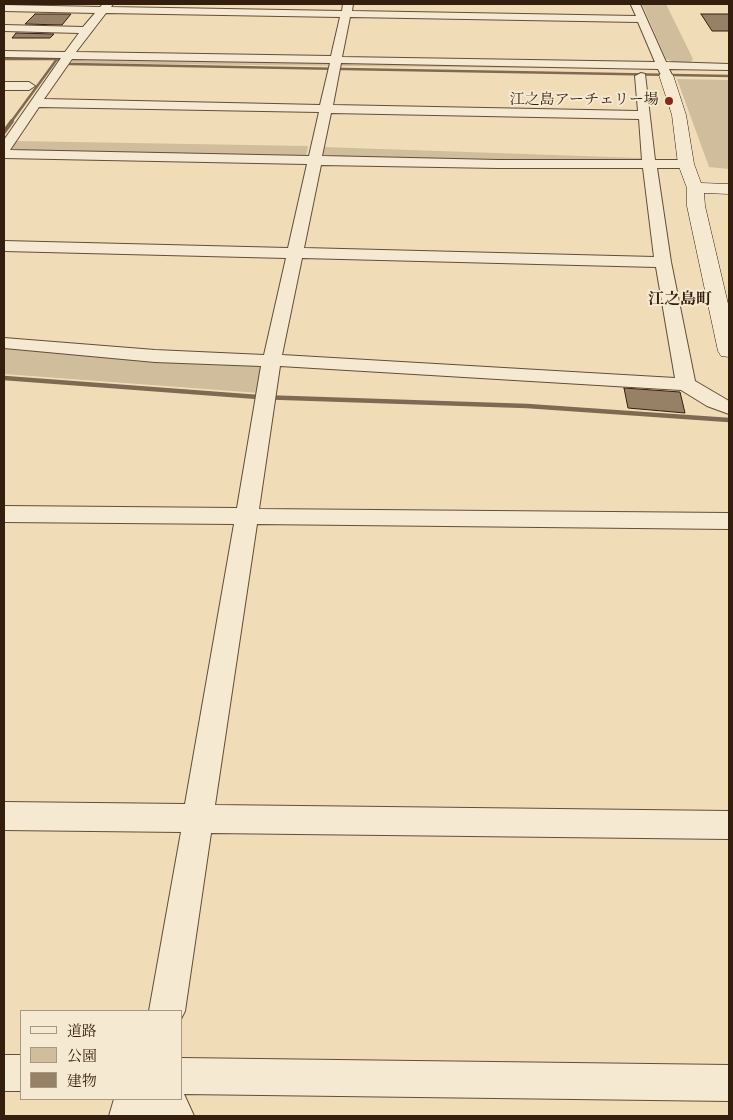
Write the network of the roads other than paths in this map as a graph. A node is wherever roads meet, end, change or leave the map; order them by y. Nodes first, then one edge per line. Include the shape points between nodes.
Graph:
1 (636, 4) edge
2 (18, 6) edge
3 (106, 7) edge
4 (4, 8) edge
5 (347, 9) edge
6 (642, 19) junction
7 (5, 28) edge
8 (86, 30) junction
9 (4, 54) edge
10 (52, 55) junction
11 (68, 55) junction
12 (336, 63) junction
13 (729, 66) edge
14 (664, 69) junction
15 (641, 76) dead end
16 (34, 78) junction
17 (4, 86) edge
18 (19, 100) dead end
19 (36, 103) junction
20 (326, 108) junction
21 (643, 114) junction
22 (5, 146) edge
23 (313, 161) junction
24 (649, 164) junction
25 (686, 164) junction
26 (695, 188) junction
27 (729, 188) edge
28 (4, 246) edge
29 (296, 253) junction
30 (663, 262) junction
31 (4, 343) edge
32 (729, 351) edge
33 (272, 360) junction
34 (686, 384) junction
35 (729, 408) edge
36 (4, 514) edge
37 (246, 516) junction
38 (729, 521) edge
39 (4, 816) edge
40 (197, 819) junction
41 (729, 825) edge
42 (167, 1010) edge
43 (4, 1073) edge
44 (20, 1073) edge
45 (182, 1076) edge
46 (729, 1084) edge
47 (137, 1100) edge
48 (154, 1100) edge
49 (167, 1100) edge
50 (128, 1116) edge
51 (153, 1116) edge
52 (175, 1116) edge

1 - 6 street
2 - 3 street
2 - 4 street
2 - 7 street
3 - 5 street
3 - 8 street
5 - 6 street
5 - 12 street
6 - 14 street
7 - 8 street
8 - 11 street
9 - 10 street
10 - 11 street
10 - 16 street
11 - 12 street
11 - 19 street
12 - 14 street
12 - 20 street
13 - 14 street
14 - 25 street via 678,115
15 - 21 street
16 - 17 street
16 - 18 street
19 - 20 street
19 - 22 street
20 - 21 street
20 - 23 street
21 - 24 street
22 - 23 street
23 - 24 street
23 - 29 street
24 - 25 street
24 - 30 street
25 - 26 street
26 - 27 street
26 - 32 street via 696,206
28 - 29 street
29 - 30 street
29 - 33 street
30 - 34 street
31 - 33 street via 155,356
33 - 34 street
33 - 37 street
34 - 35 street
36 - 37 street
37 - 38 street
37 - 40 street
39 - 40 street
40 - 41 street
40 - 42 street
43 - 44 street
45 - 46 street
47 - 50 street
48 - 51 street
49 - 52 street

